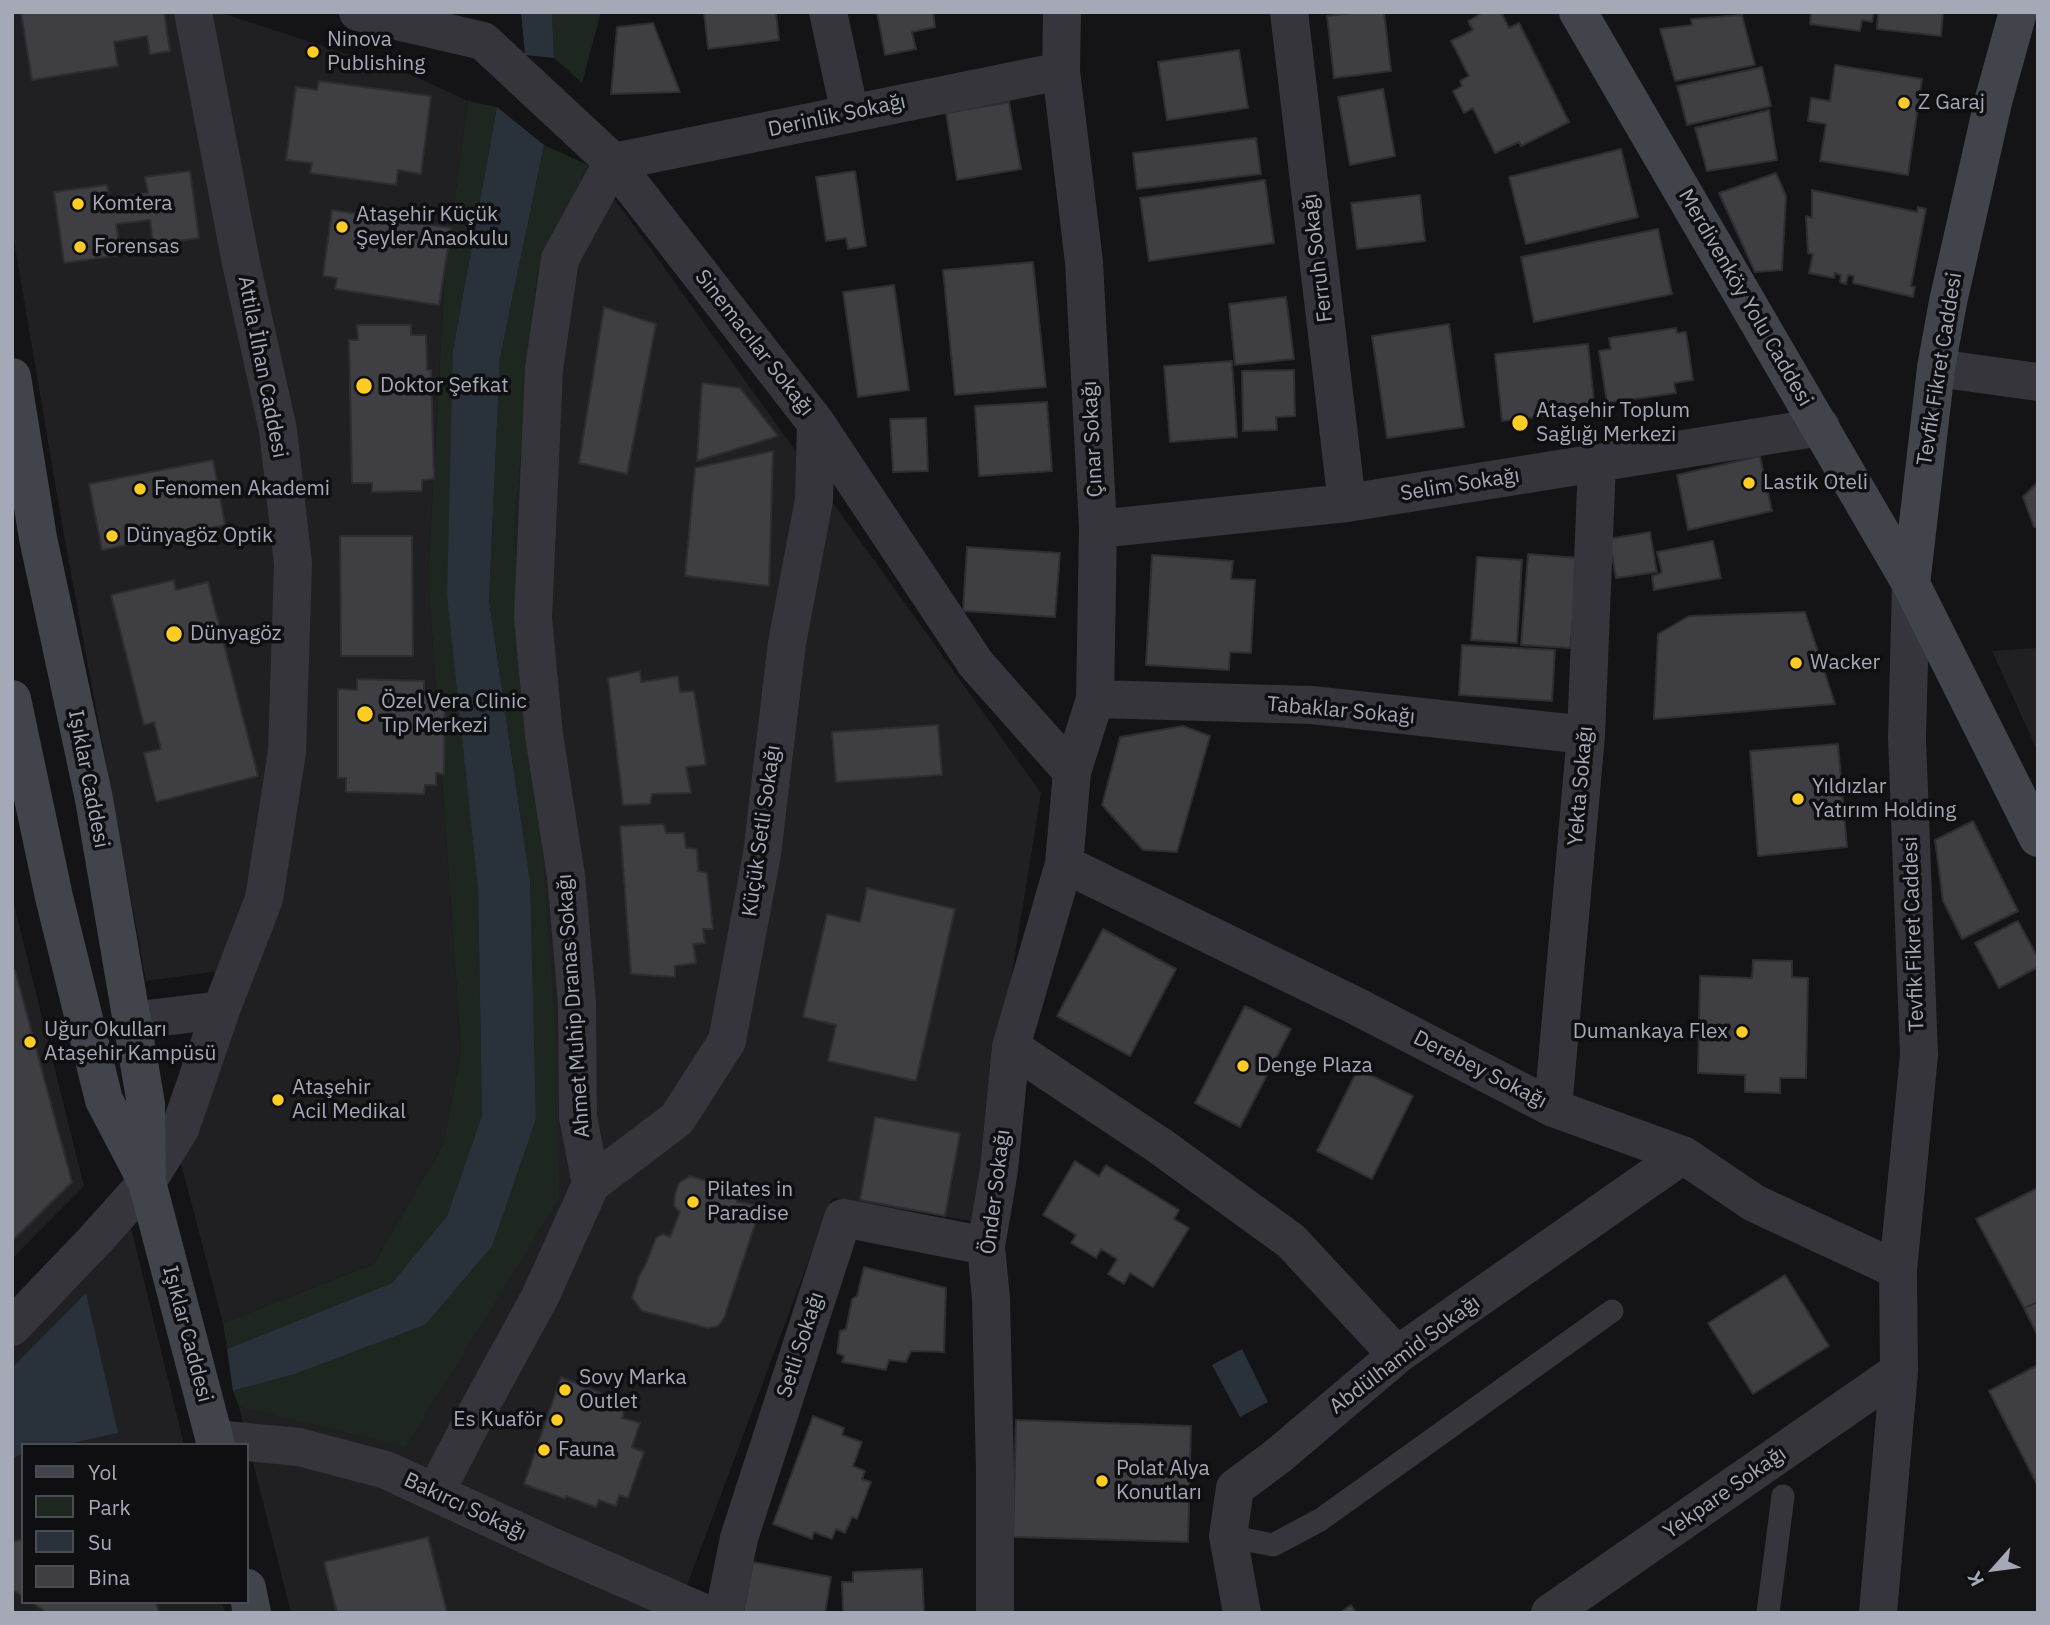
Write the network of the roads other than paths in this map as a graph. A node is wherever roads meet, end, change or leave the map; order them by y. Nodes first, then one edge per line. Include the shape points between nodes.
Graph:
1 (193, 12) edge
2 (358, 12) edge
3 (828, 12) edge
4 (1062, 12) edge
5 (1289, 12) edge
6 (1578, 12) edge
7 (2018, 12) edge
8 (445, 22) edge
9 (1061, 71) junction
10 (850, 114) junction
11 (613, 162) junction
12 (1936, 368) junction
13 (12, 377) edge
14 (2038, 382) edge
15 (816, 423) junction
16 (1821, 428) junction
17 (1597, 463) junction
18 (1347, 503) junction
19 (1098, 529) junction
20 (1911, 584) junction
21 (12, 699) edge
22 (1095, 699) junction
23 (1587, 735) junction
24 (1072, 772) junction
25 (2038, 838) edge
26 (1064, 864) junction
27 (221, 1010) junction
28 (131, 1021) junction
29 (1012, 1047) junction
30 (1553, 1108) junction
31 (1682, 1155) junction
32 (147, 1182) junction
33 (591, 1184) junction
34 (986, 1246) junction
35 (1898, 1270) junction
36 (1612, 1311) dead end
37 (12, 1327) edge
38 (1397, 1355) junction
39 (1899, 1371) junction
40 (216, 1442) edge
41 (248, 1444) edge
42 (435, 1493) junction
43 (1783, 1496) dead end
44 (1228, 1535) junction
45 (248, 1593) edge
46 (252, 1613) edge
47 (704, 1613) edge
48 (724, 1613) edge
49 (995, 1613) edge
50 (1242, 1613) edge
51 (1550, 1613) edge
52 (1768, 1613) edge
53 (1878, 1613) edge

1 - 27 street, Attila İlhan Caddesi via 278,430 293,564 287,752 264,899
2 - 8 street, Sinemacılar Sokağı
3 - 10 street
4 - 9 street, Çınar Sokağı
5 - 18 street, Ferruh Sokağı
6 - 16 street, Merdivenköy Yolu Caddesi
7 - 12 street, Tevfik Fikret Caddesi via 1993,102
8 - 11 street, Sinemacılar Sokağı via 483,41
9 - 10 street, Derinlik Sokağı
9 - 19 street, Çınar Sokağı via 1084,262
10 - 11 street, Derinlik Sokağı
11 - 15 street, Sinemacılar Sokağı
11 - 33 street, Ahmet Muhip Dranas Sokağı via 560,259 544,369 533,618 544,735 566,876 577,1003 578,1117
12 - 14 street
12 - 20 street, Tevfik Fikret Caddesi
13 - 28 street, Işıklar Caddesi via 38,538 94,799
15 - 24 street, Sinemacılar Sokağı via 976,664
15 - 33 street, Küçük Setli Sokağı via 814,500 787,643 762,854 727,1041 677,1119
16 - 17 street, Selim Sokağı
16 - 20 street, Merdivenköy Yolu Caddesi
17 - 18 street, Selim Sokağı
17 - 23 street, Yekta Sokağı
18 - 19 street, Selim Sokağı
19 - 22 street, Çınar Sokağı
20 - 25 street, Merdivenköy Yolu Caddesi
20 - 35 street, Tevfik Fikret Caddesi via 1907,738 1919,1055
21 - 32 street, Işıklar Caddesi via 104,1100
22 - 23 street, Tabaklar Sokağı via 1312,705
22 - 24 street, Çınar Sokağı
23 - 30 street, Yekta Sokağı
24 - 26 street, Çınar Sokağı
26 - 29 street, Önder Sokağı
26 - 30 street, Derebey Sokağı
27 - 28 street
27 - 32 street, Attila İlhan Caddesi via 180,1129
28 - 32 street, Işıklar Caddesi via 146,1104
29 - 34 street, Önder Sokağı
29 - 38 street via 1291,1241
30 - 31 street, Derebey Sokağı
31 - 35 street, Derebey Sokağı via 1754,1203
31 - 38 street, Abdülhamid Sokağı
32 - 37 street, Attila İlhan Caddesi
32 - 40 street, Işıklar Caddesi
33 - 42 street via 540,1297
34 - 48 street, Setli Sokağı via 843,1218 739,1538
34 - 49 street, Önder Sokağı via 991,1299
35 - 39 street, Tevfik Fikret Caddesi
36 - 44 lane via 1320,1520 1273,1545
38 - 44 street, Abdülhamid Sokağı via 1235,1488
39 - 51 street, Yekpare Sokağı
39 - 53 street, Tevfik Fikret Caddesi
41 - 42 street, Bakırcı Sokağı via 299,1447 386,1470
42 - 47 street, Bakırcı Sokağı
43 - 52 lane
44 - 50 street, Abdülhamid Sokağı
45 - 46 street

